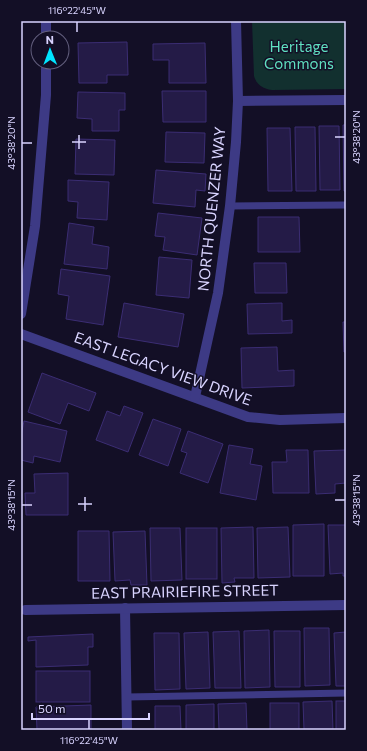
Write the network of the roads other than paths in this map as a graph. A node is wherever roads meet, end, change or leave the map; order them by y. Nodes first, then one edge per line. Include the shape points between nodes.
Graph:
1 (236, 21) edge
2 (46, 70) edge
3 (346, 100) edge
4 (238, 101) junction
5 (346, 205) edge
6 (230, 206) junction
7 (21, 314) edge
8 (21, 334) edge
9 (195, 397) junction
10 (346, 418) edge
11 (346, 605) edge
12 (125, 608) junction
13 (25, 610) dead end
14 (346, 693) edge
15 (126, 697) junction
16 (127, 730) edge

1 - 4 street, NORTH QUENZER WAY
2 - 7 street via 35,226
3 - 4 street
4 - 6 street, NORTH QUENZER WAY
5 - 6 lane
6 - 9 street, NORTH QUENZER WAY via 218,293
8 - 9 street, EAST LEGACY VIEW DRIVE
9 - 10 street, EAST LEGACY VIEW DRIVE via 248,417 280,420
11 - 12 street, EAST PRAIRIEFIRE STREET
12 - 13 street, EAST PRAIRIEFIRE STREET
12 - 15 street
14 - 15 lane
15 - 16 street

